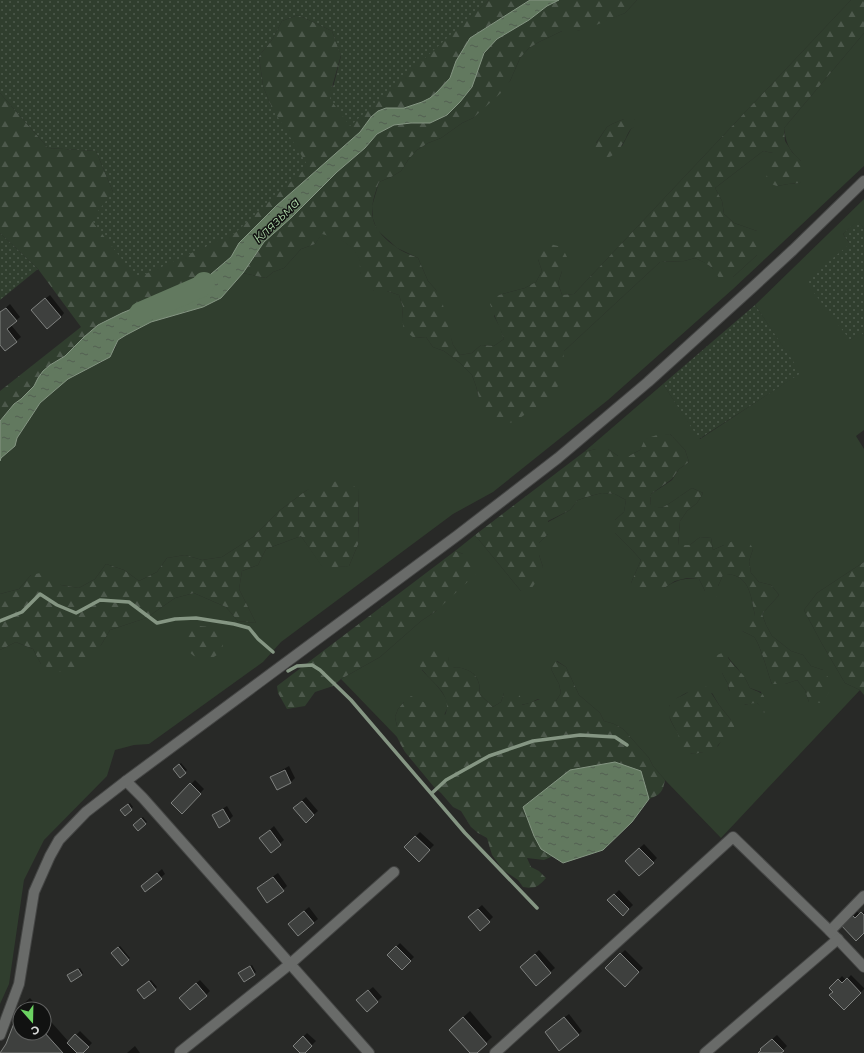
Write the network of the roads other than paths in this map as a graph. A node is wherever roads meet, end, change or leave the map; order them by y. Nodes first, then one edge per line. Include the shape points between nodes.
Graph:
1 (864, 181) edge
2 (126, 780) junction
3 (394, 872) dead end
4 (864, 896) edge
5 (830, 931) junction
6 (838, 939) junction
7 (290, 964) junction
8 (864, 966) edge
9 (0, 1035) edge
10 (181, 1053) edge
11 (369, 1053) edge
12 (495, 1053) edge
13 (705, 1053) edge

1 - 2 street via 753,287 648,382 558,458
2 - 7 street
2 - 9 street via 86,812 59,840 50,856 34,892 19,984
3 - 7 street
4 - 5 street
5 - 6 street
5 - 12 street via 733,837
6 - 8 street
6 - 13 street
7 - 10 street
7 - 11 street

